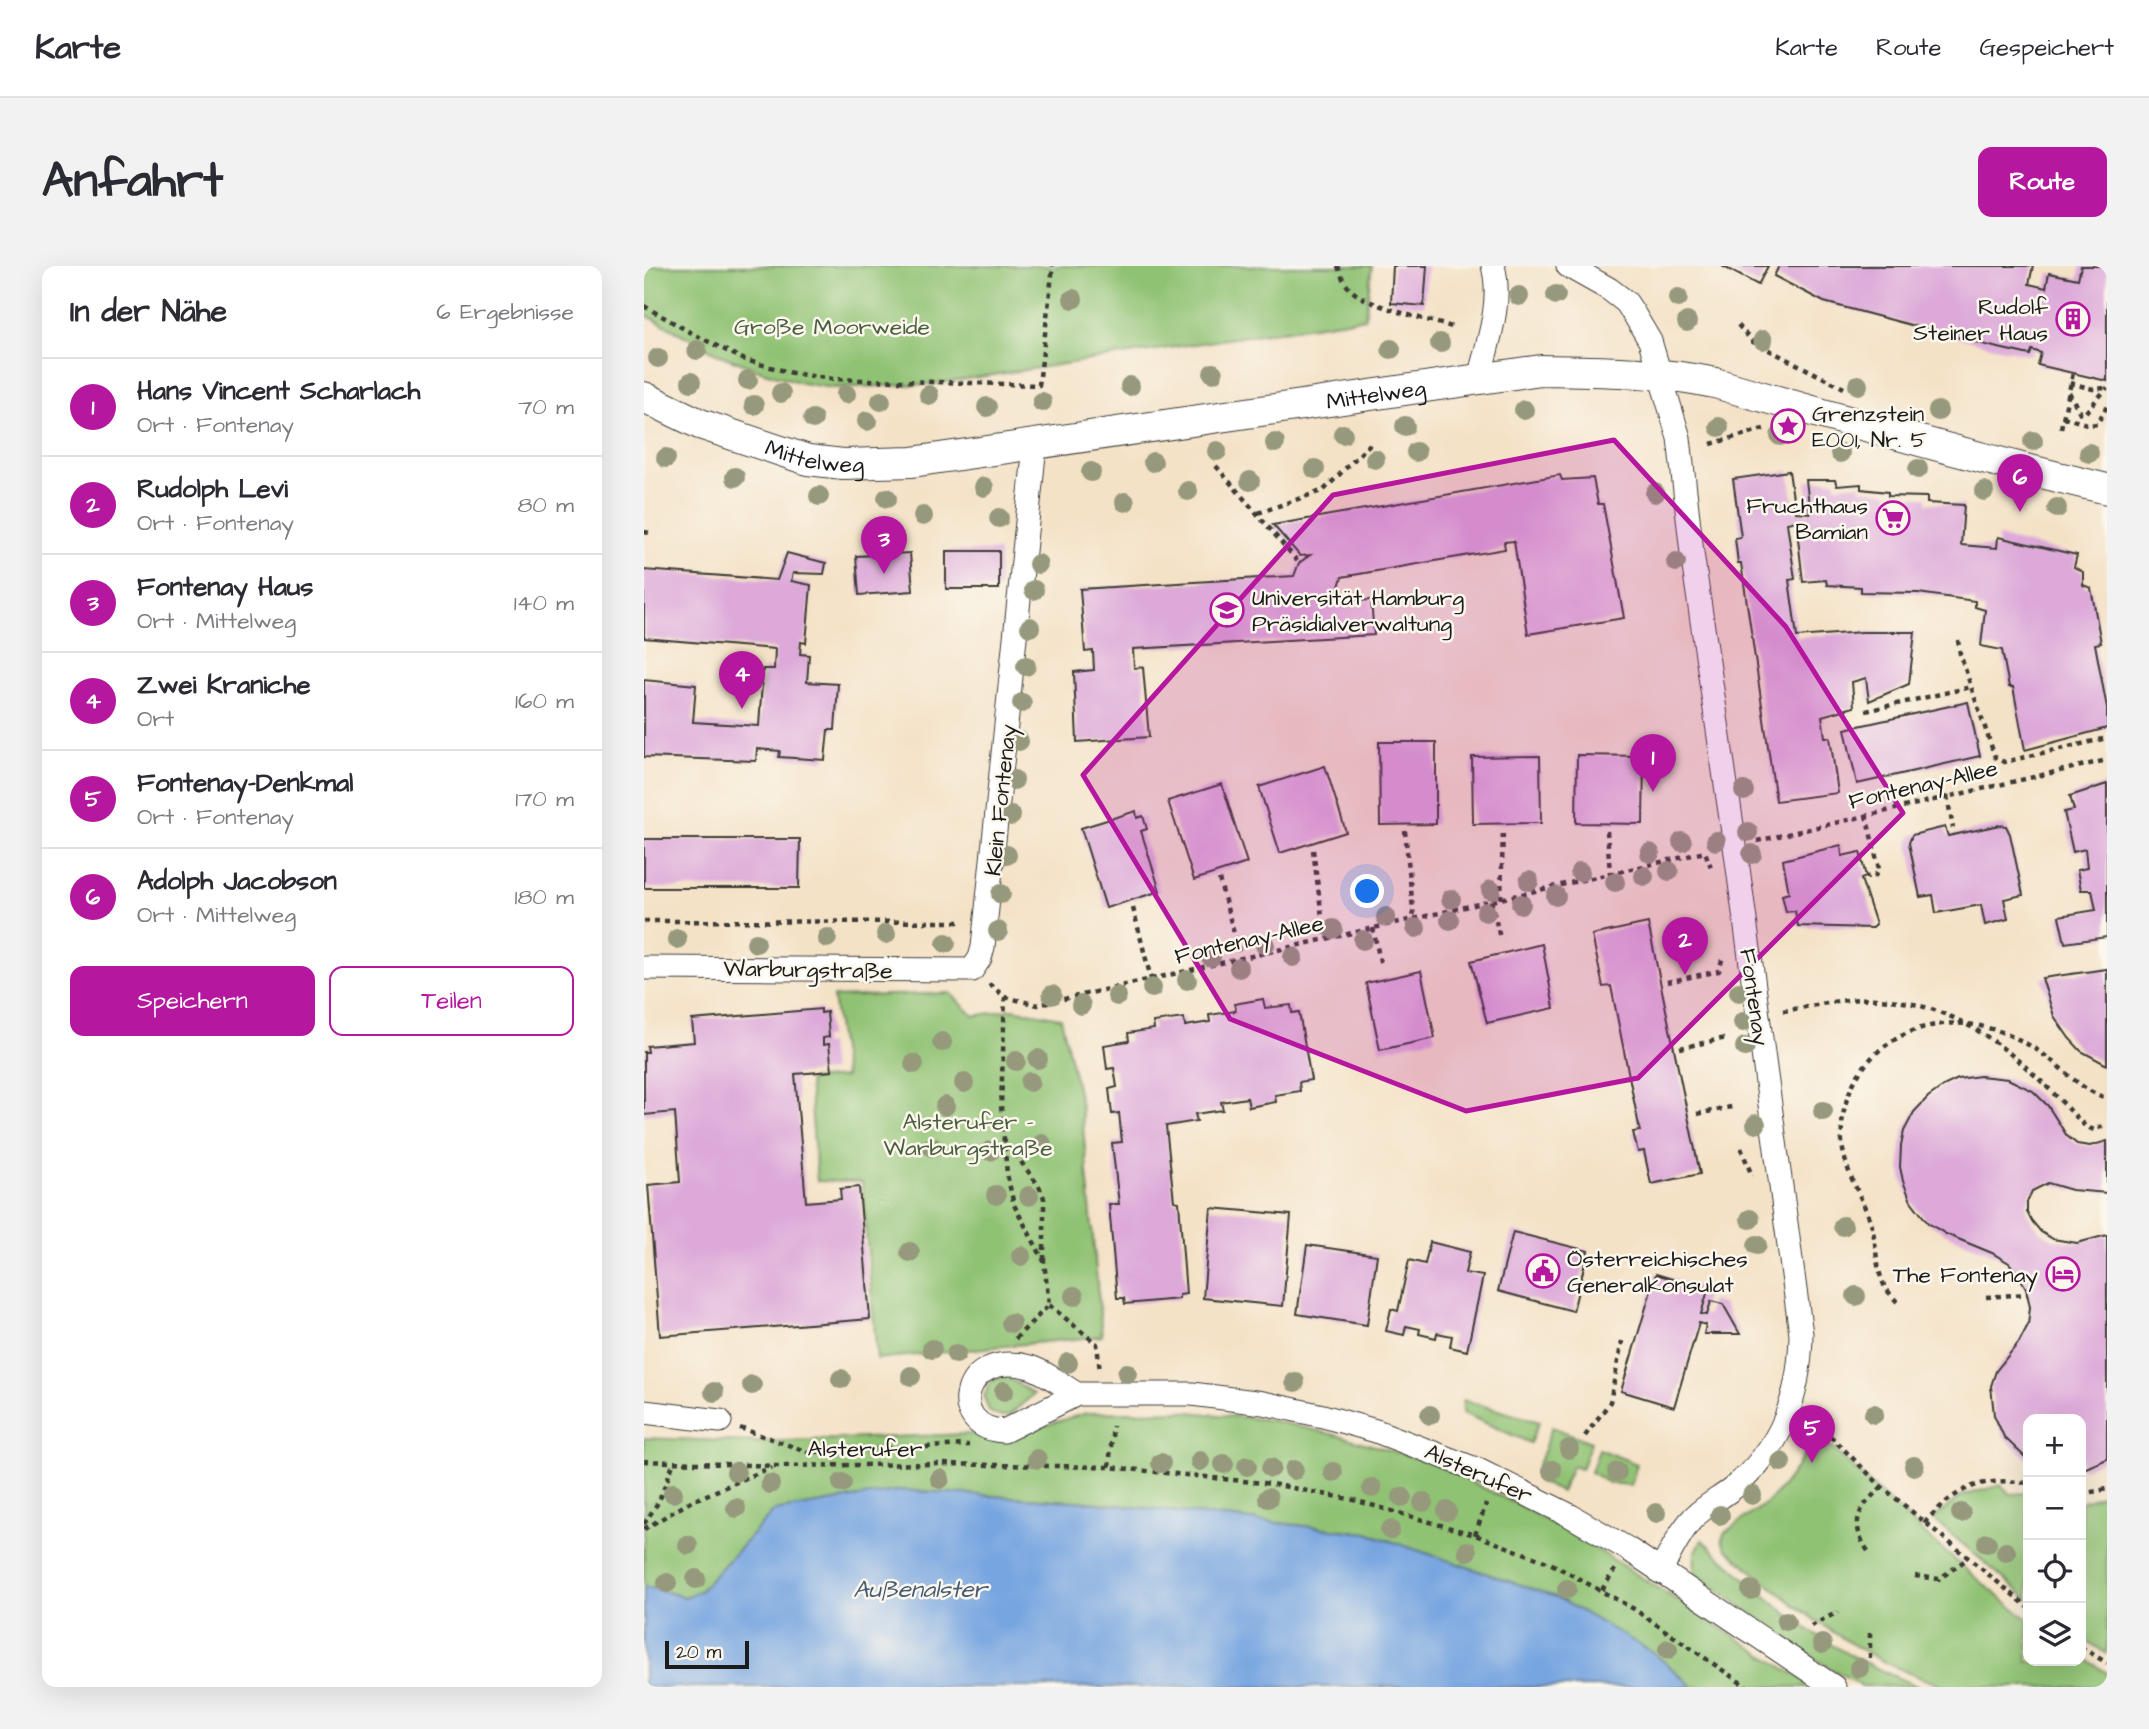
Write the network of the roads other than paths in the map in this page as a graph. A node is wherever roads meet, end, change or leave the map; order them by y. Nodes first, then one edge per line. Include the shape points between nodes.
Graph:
1 (1493, 266) edge
2 (1568, 266) edge
3 (1661, 375) junction
4 (1479, 379) junction
5 (644, 397) edge
6 (1035, 444) junction
7 (2107, 489) edge
8 (644, 968) edge
9 (972, 971) joint
10 (1077, 1394) junction
11 (644, 1412) edge
12 (720, 1421) road end
13 (1660, 1572) junction
14 (1834, 1687) edge

1 - 4 street via 1495,307
2 - 3 street, Fontenay via 1626,302 1650,341
3 - 4 street, Mittelweg via 1541,370
3 - 7 street, Mittelweg via 1715,383 1878,432
3 - 13 street, Fontenay via 1679,438 1801,1341 1798,1382 1773,1443 1754,1469 1691,1520
4 - 6 street, Mittelweg
5 - 6 street, Mittelweg via 700,424 808,460 912,463
6 - 9 street, Klein Fontenay via 986,922 983,947
8 - 9 street, Warburgstraße
10 - 10 street, Alsterufer via 1034,1368 1010,1364 984,1370 968,1391 971,1411 982,1425 1004,1431
10 - 13 street, Alsterufer via 1192,1394 1263,1403 1376,1431 1516,1487 1617,1542
11 - 12 street
13 - 14 street, Alsterufer

